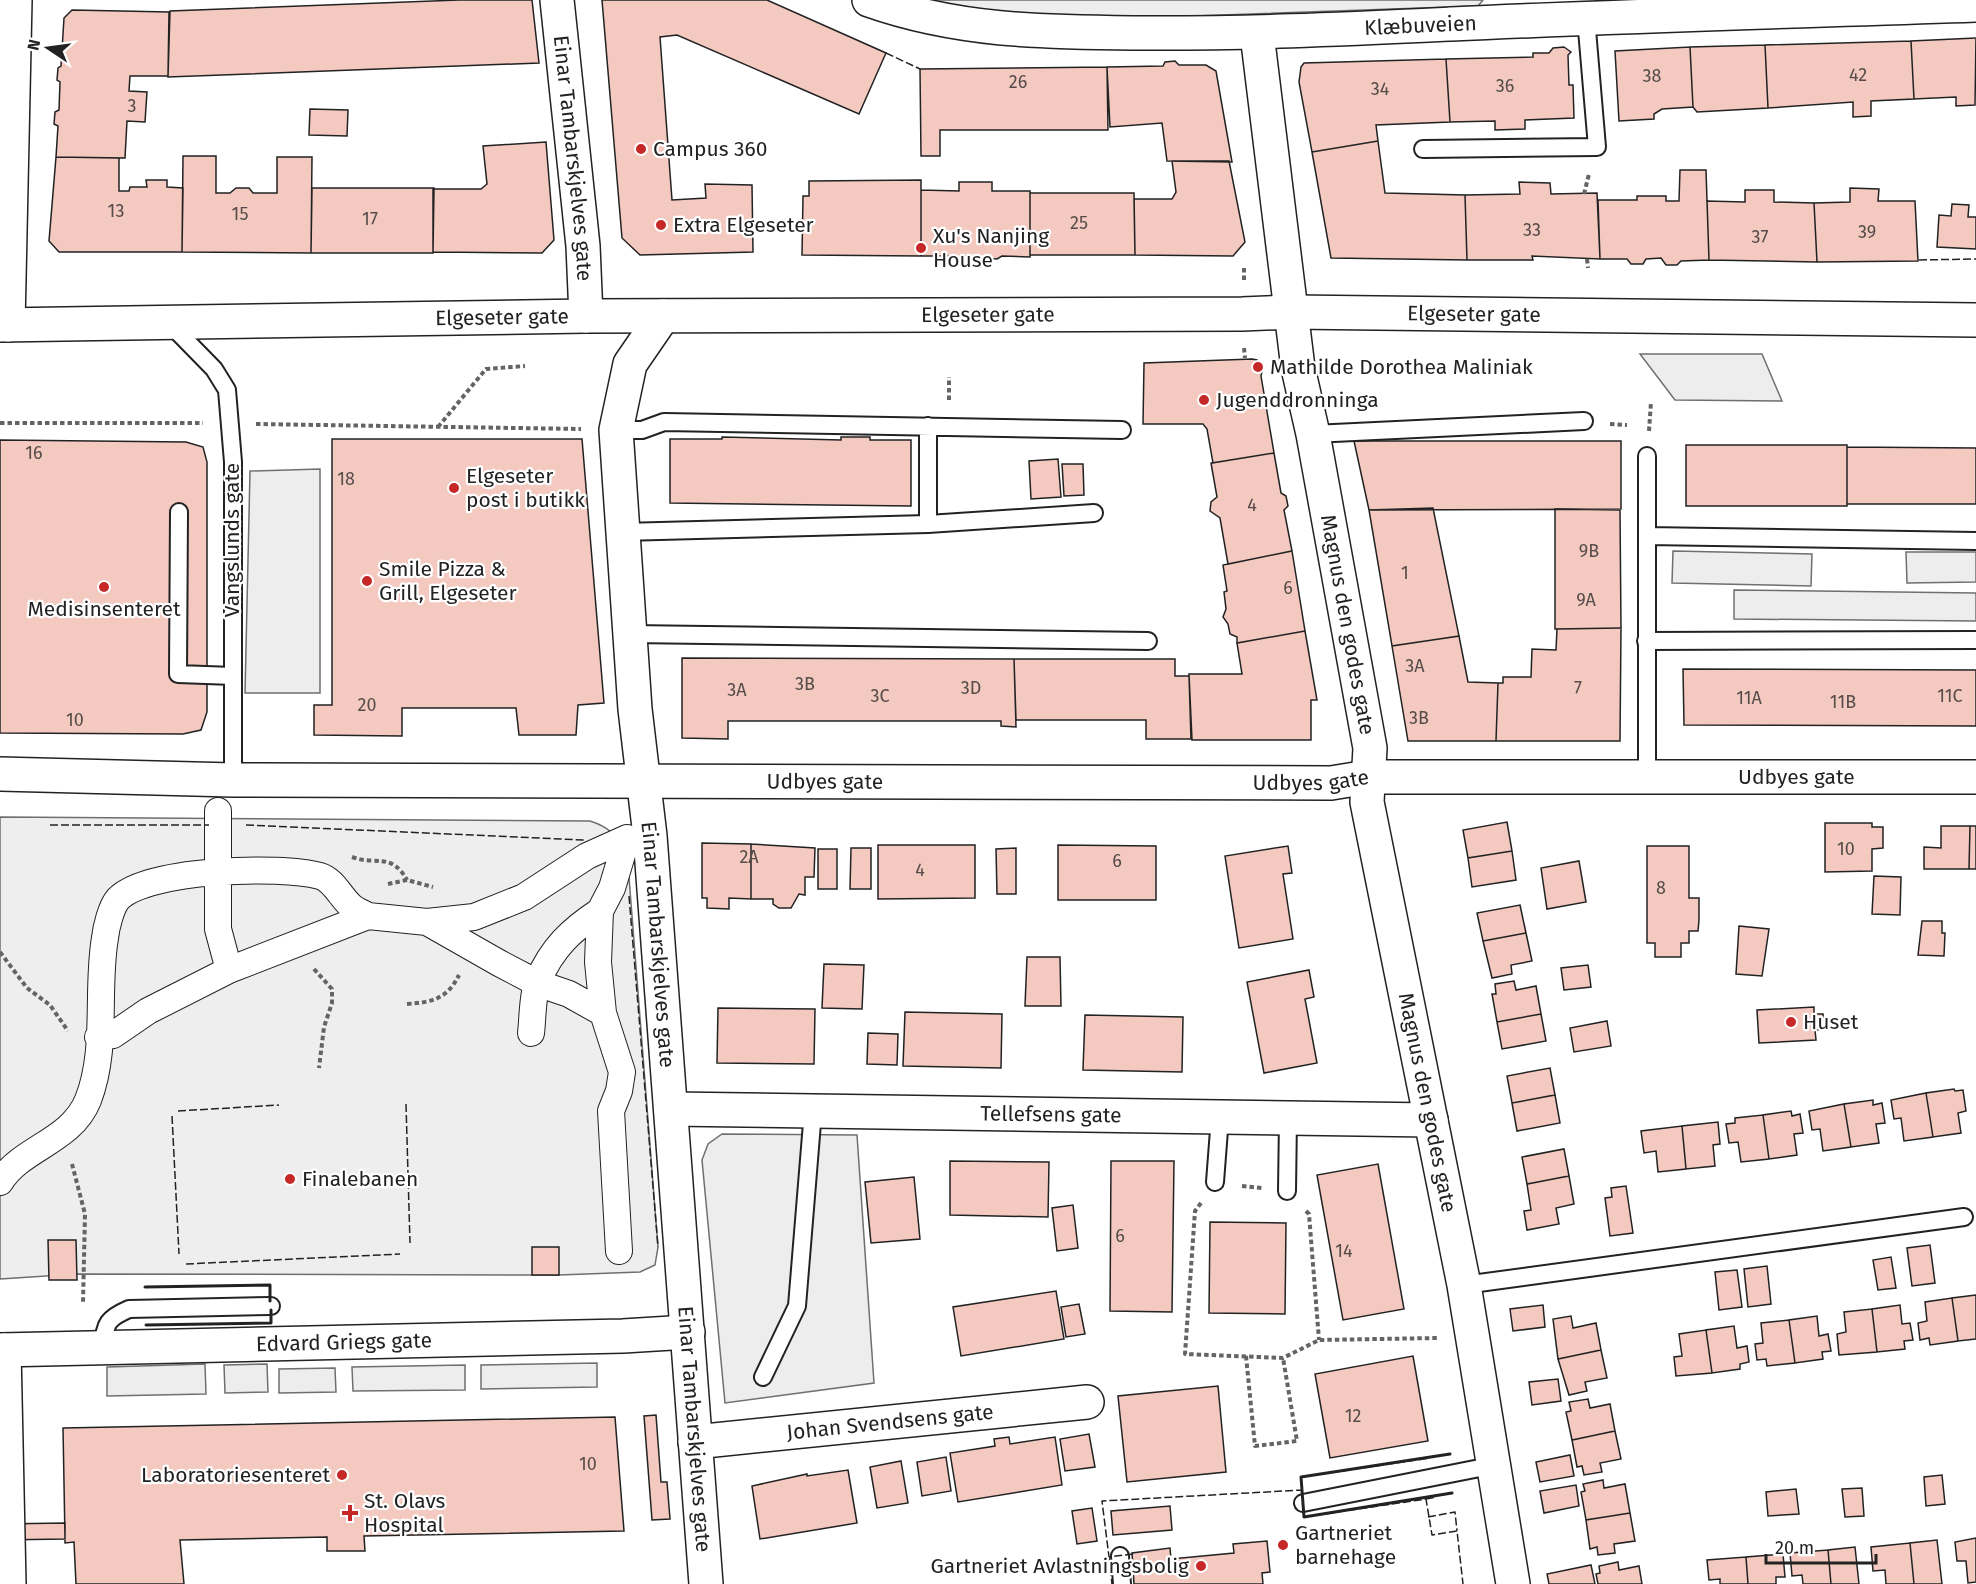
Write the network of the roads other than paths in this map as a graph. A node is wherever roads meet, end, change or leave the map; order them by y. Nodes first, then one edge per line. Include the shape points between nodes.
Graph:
1 (15, 0) edge
2 (557, 0) edge
3 (869, 0) edge
4 (1976, 5) edge
5 (1586, 18) junction
6 (1257, 34) junction
7 (1423, 149) dead end
8 (1292, 312) junction
9 (586, 316) junction
10 (663, 316) junction
11 (1976, 320) edge
12 (168, 322) junction
13 (4, 325) edge
14 (1584, 421) dead end
15 (928, 426) junction
16 (603, 430) junction
17 (1122, 430) dead end
18 (1313, 434) junction
19 (1647, 456) dead end
20 (179, 512) dead end
21 (1094, 513) dead end
22 (928, 524) junction
23 (622, 532) junction
24 (1647, 536) junction
25 (1976, 541) edge
26 (630, 634) junction
27 (1647, 640) junction
28 (1976, 640) edge
29 (1148, 641) dead end
30 (233, 676) junction
31 (0, 774) edge
32 (1368, 777) junction
33 (1647, 777) junction
34 (1976, 777) edge
35 (233, 780) junction
36 (645, 780) junction
37 (218, 811) dead end
38 (219, 871) junction
39 (600, 911) junction
40 (368, 916) junction
41 (427, 922) junction
42 (229, 970) junction
43 (537, 983) junction
44 (603, 1013) junction
45 (531, 1033) dead end
46 (98, 1037) junction
47 (671, 1109) junction
48 (813, 1111) junction
49 (1220, 1117) junction
50 (1288, 1118) junction
51 (1431, 1120) junction
52 (0, 1182) edge
53 (1215, 1182) road end
54 (1287, 1191) road end
55 (1964, 1216) dead end
56 (619, 1251) dead end
57 (1464, 1285) junction
58 (271, 1306) dead end
59 (688, 1332) junction
60 (102, 1348) junction
61 (2, 1350) edge
62 (763, 1377) dead end
63 (1087, 1402) dead end
64 (695, 1442) junction
65 (1495, 1465) junction
66 (1303, 1503) dead end
67 (1120, 1556) dead end
68 (9, 1584) edge
69 (705, 1584) edge
70 (1122, 1584) edge
71 (1513, 1584) edge

1 - 13 street
2 - 9 street, Einar Tambarskjelves gate via 583,246
3 - 6 street, Klæbuveien via 910,15 1026,32
4 - 5 street, Klæbuveien
5 - 6 street, Klæbuveien
5 - 7 lane via 1597,147
6 - 8 street, Magnus den godes gate
8 - 10 street, Elgeseter gate
8 - 11 street, Elgeseter gate
8 - 18 street, Magnus den godes gate via 1298,368
9 - 10 street, Elgeseter gate
9 - 12 street, Elgeseter gate
10 - 16 street, Einar Tambarskjelves gate via 630,364
12 - 13 street, Elgeseter gate
12 - 30 lane, Vangslunds gate via 214,369 227,390 233,462
14 - 18 lane
15 - 16 lane via 664,422 642,430
15 - 17 lane
15 - 22 lane
16 - 23 street, Einar Tambarskjelves gate
18 - 32 street, Magnus den godes gate via 1370,748
19 - 24 lane
20 - 30 lane via 178,674
21 - 22 lane
22 - 23 lane
23 - 26 street, Einar Tambarskjelves gate
24 - 25 lane
24 - 27 lane
26 - 29 lane
26 - 36 street, Einar Tambarskjelves gate
27 - 28 lane
27 - 33 lane
30 - 35 lane, Vangslunds gate
31 - 35 street
32 - 33 street, Udbyes gate
32 - 36 street, Udbyes gate via 1331,783
32 - 51 street, Magnus den godes gate via 1367,802
33 - 34 street, Udbyes gate
35 - 36 street
36 - 47 street, Einar Tambarskjelves gate
37 - 38 street
38 - 40 street via 288,871 322,876 352,907
38 - 42 street via 218,929
38 - 46 street via 137,885 116,901 105,936
39 - 41 street via 612,888 627,838 587,856 524,897 474,917
39 - 43 street via 569,931
39 - 44 street via 598,962
40 - 41 street
40 - 42 street
41 - 43 street
42 - 46 street via 148,1011 113,1035
43 - 44 street via 569,994
43 - 45 street
44 - 56 street via 622,1072 611,1111
46 - 52 street via 96,1071 87,1102 64,1134 34,1151
47 - 48 street, Tellefsens gate
47 - 59 street, Einar Tambarskjelves gate
48 - 49 street, Tellefsens gate
48 - 62 lane via 797,1306
49 - 50 street, Tellefsens gate
49 - 53 lane
50 - 51 street, Tellefsens gate
50 - 54 lane
51 - 57 street, Magnus den godes gate
55 - 57 lane
57 - 65 street, Magnus den godes gate
58 - 60 lane via 129,1309 106,1324
59 - 60 street, Edvard Griegs gate
59 - 64 street, Einar Tambarskjelves gate
60 - 61 street, Edvard Griegs gate
61 - 68 street
63 - 64 street, Johan Svendsens gate
64 - 69 street, Einar Tambarskjelves gate
65 - 66 lane
65 - 71 street, Magnus den godes gate
67 - 70 lane

